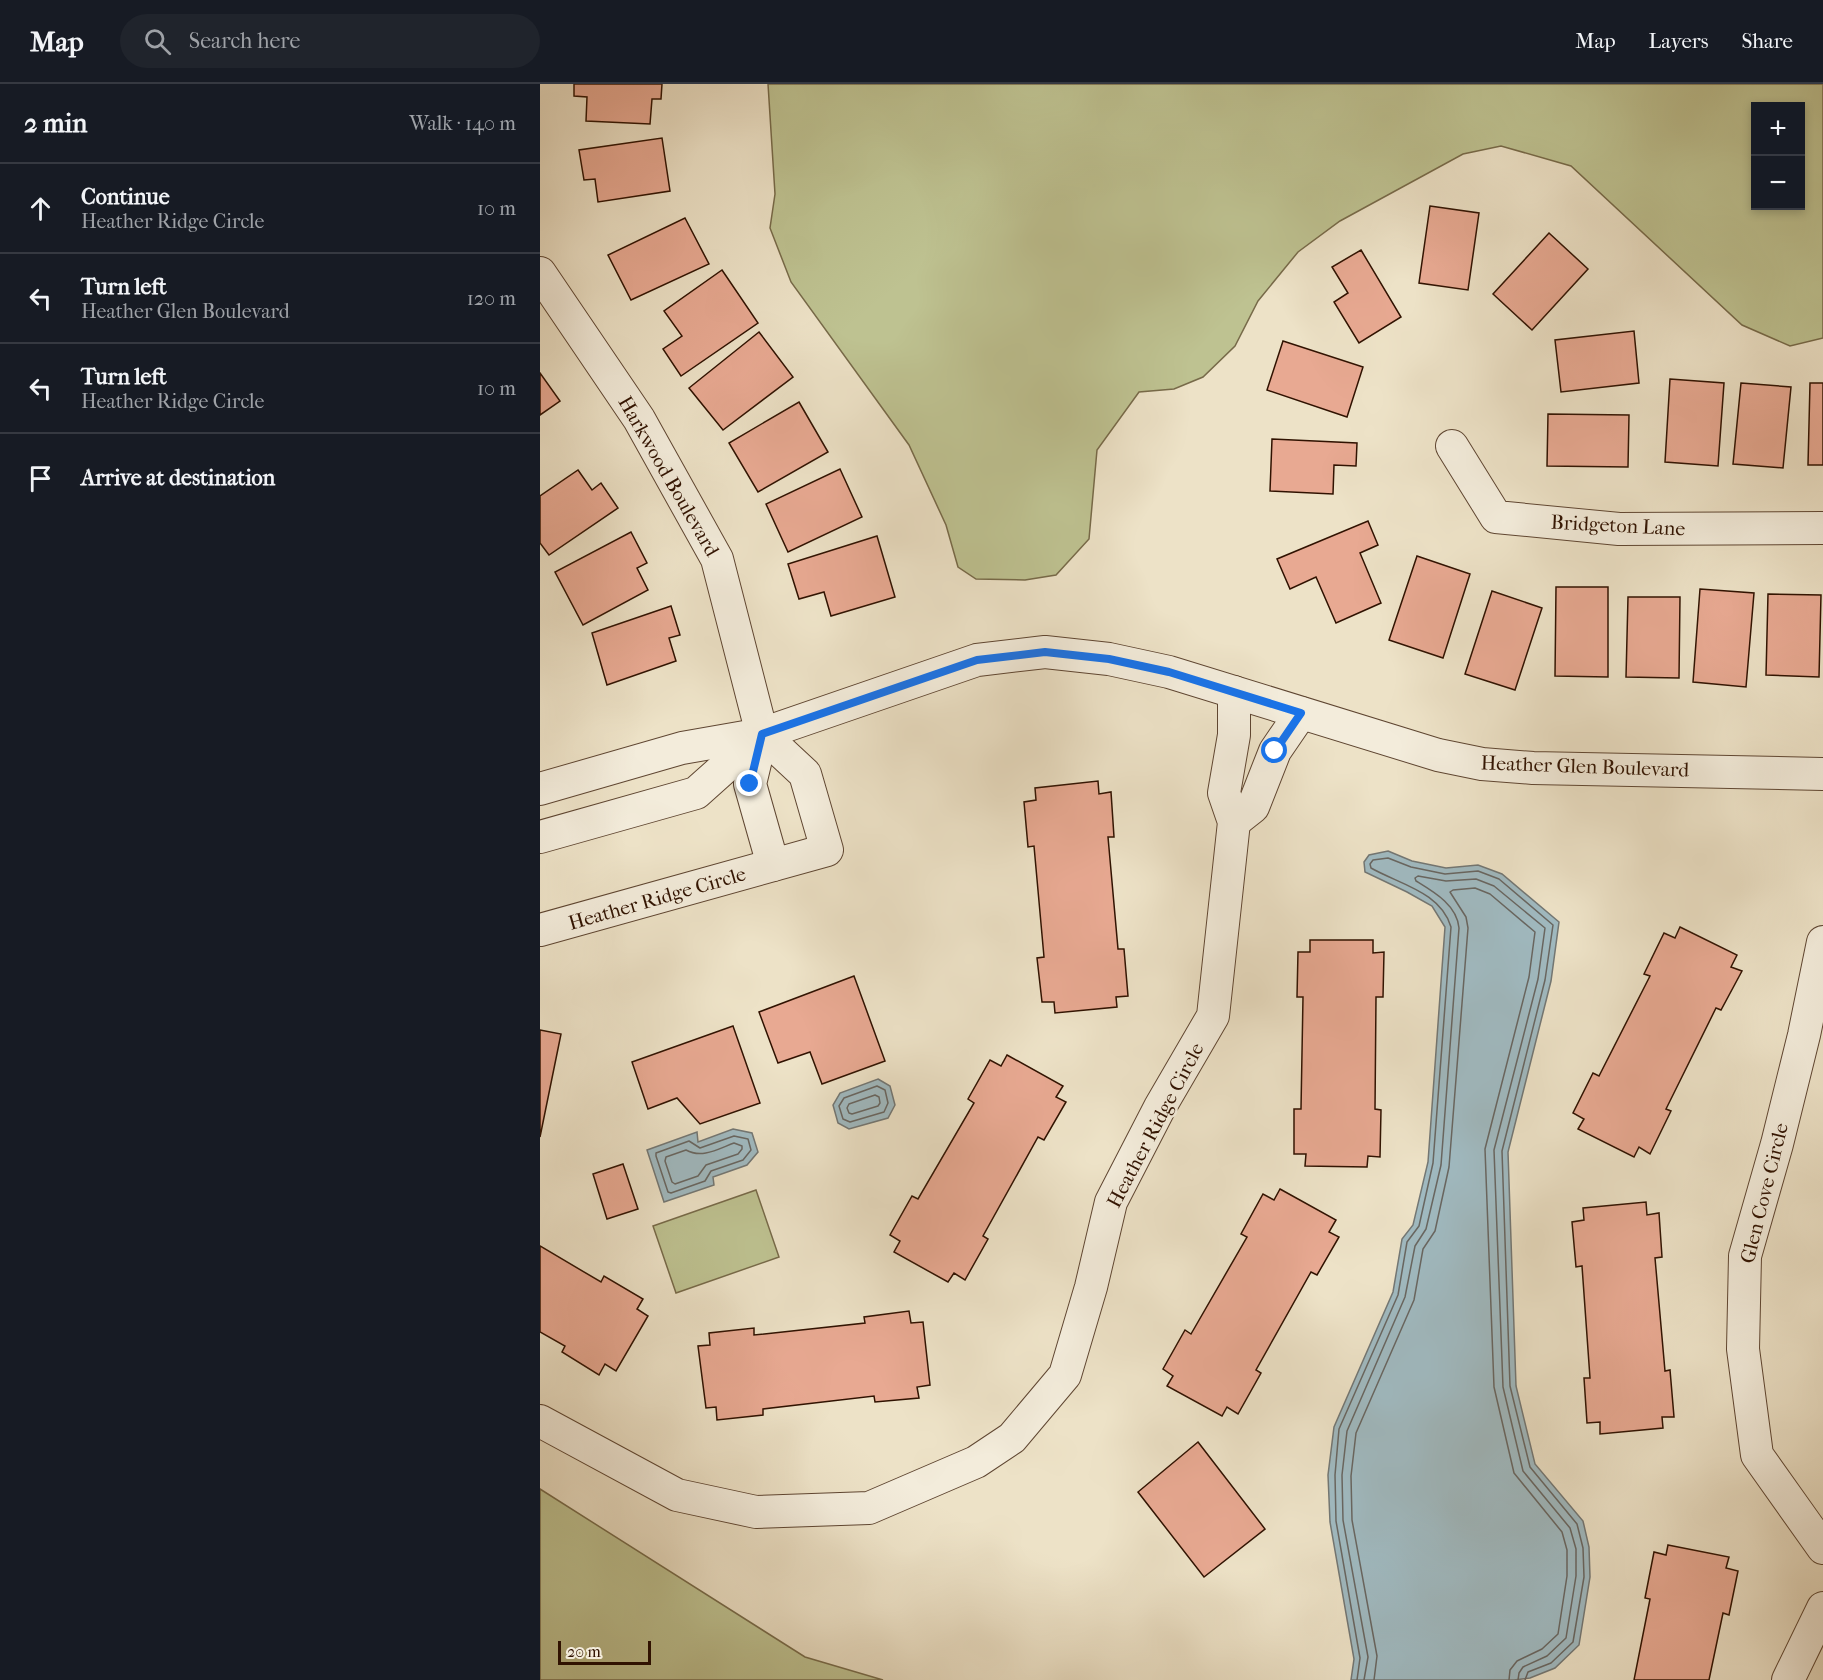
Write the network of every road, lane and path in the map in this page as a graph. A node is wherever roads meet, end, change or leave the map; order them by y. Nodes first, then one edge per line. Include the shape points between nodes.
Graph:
1 (540, 273) edge
2 (1452, 446) dead end
3 (1823, 528) edge
4 (1234, 692) junction
5 (1301, 713) junction
6 (762, 734) junction
7 (1823, 774) edge
8 (540, 789) edge
9 (1234, 822) junction
10 (540, 837) edge
11 (773, 865) junction
12 (540, 930) edge
13 (1823, 942) edge
14 (1814, 1035) edge
15 (540, 1421) edge
16 (1823, 1548) edge
17 (1823, 1608) edge
18 (1788, 1680) edge

1 - 6 street, Harkwood Boulevard via 639,419 717,559
2 - 3 street, Bridgeton Lane via 1496,517 1619,529
4 - 5 street, Heather Glen Boulevard
4 - 6 street, Heather Glen Boulevard via 1109,659 1045,652 977,660
4 - 9 street, Heather Ridge Circle via 1234,735 1224,793
5 - 7 street, Heather Glen Boulevard via 1438,755 1482,764
5 - 9 street via 1275,751 1253,807
6 - 8 street, Heather Glen Boulevard via 682,748
6 - 10 street, Heather Glen Boulevard via 696,793
6 - 11 street, Heather Ridge Circle via 750,784
6 - 11 street, Heather Ridge Circle via 805,774 827,850
9 - 15 street, Heather Ridge Circle via 1213,1016 1111,1202 1065,1375 1012,1438 976,1462 869,1508 756,1512 677,1496
11 - 12 street, Heather Ridge Circle
13 - 14 street, Glen Cove Circle
14 - 16 street, Glen Cove Circle via 1745,1256 1743,1349 1757,1455
17 - 18 street

